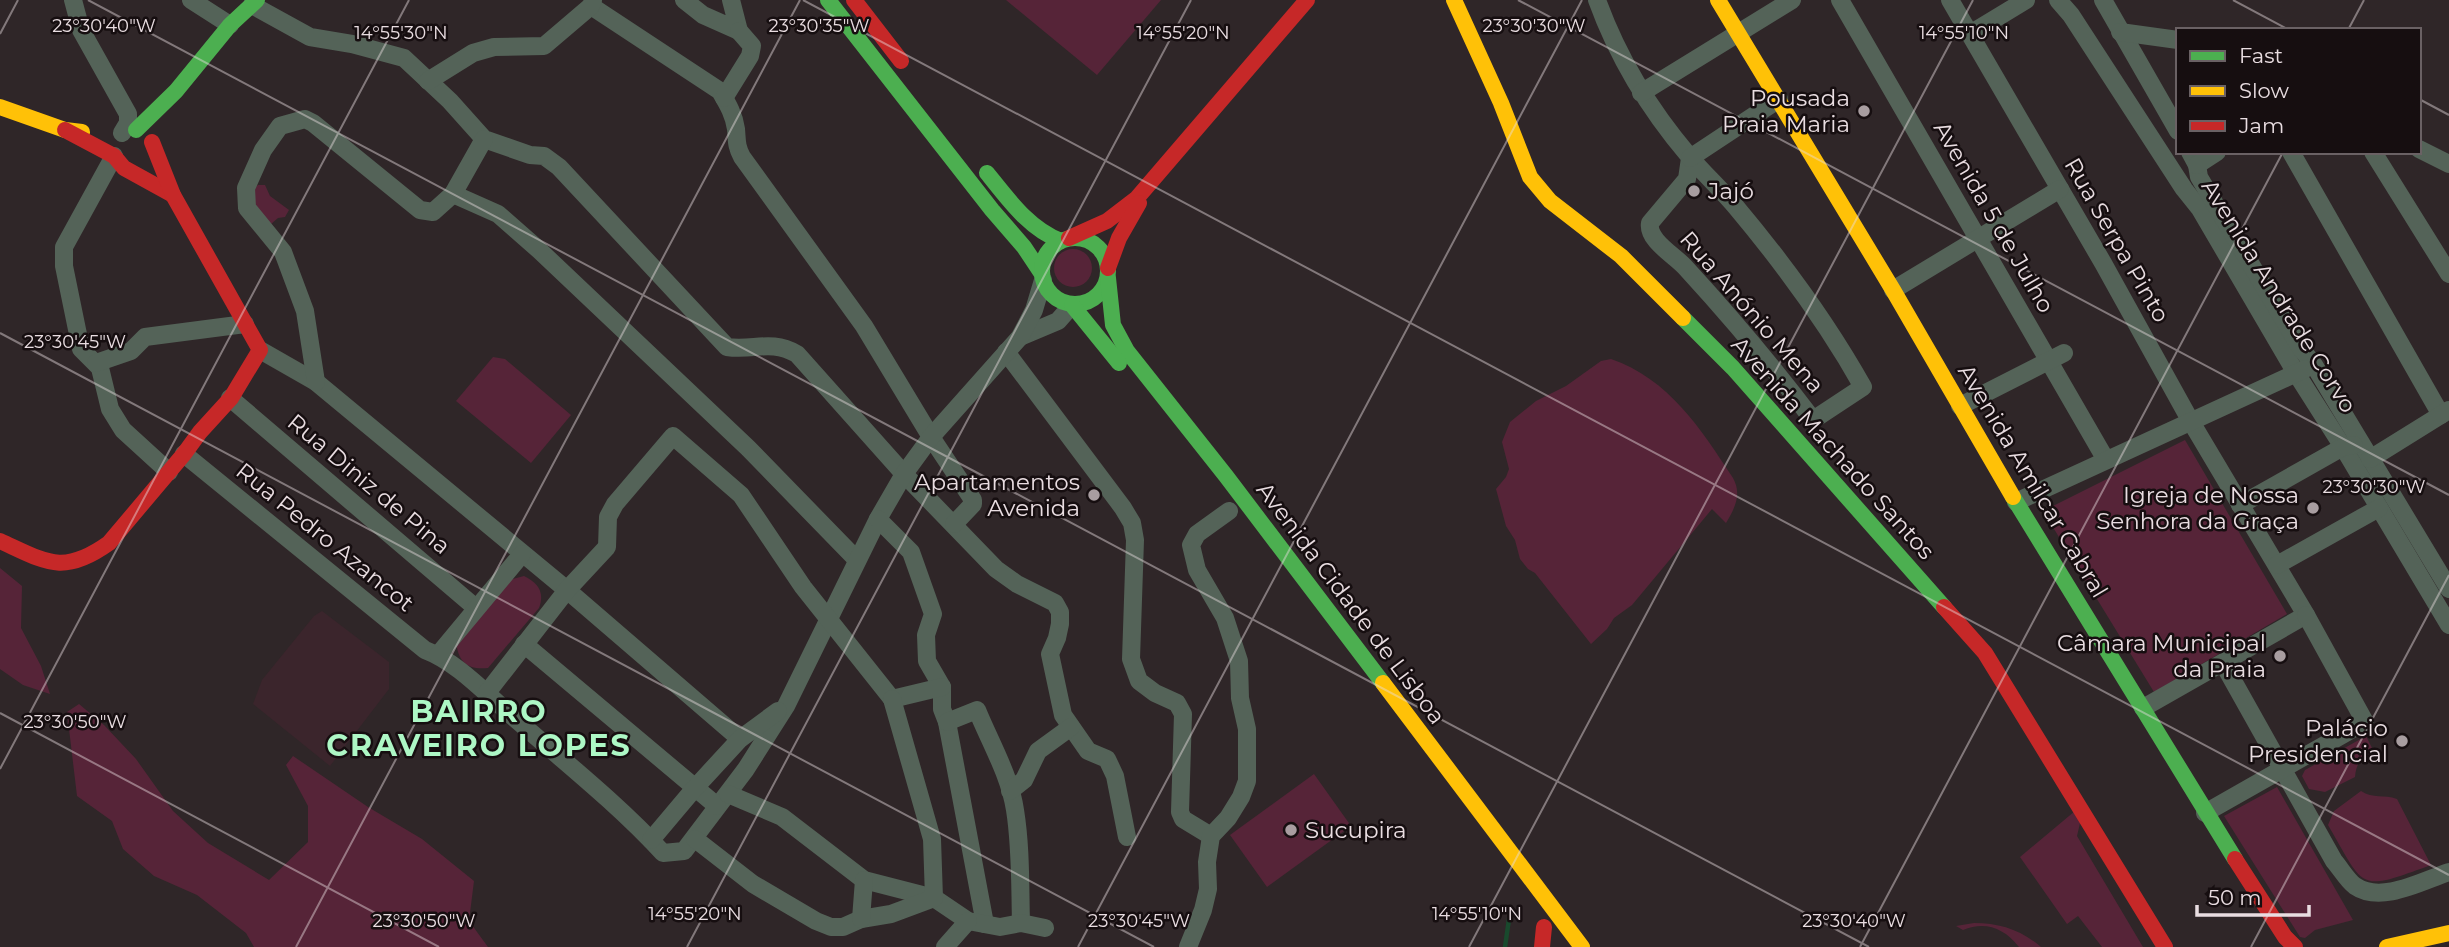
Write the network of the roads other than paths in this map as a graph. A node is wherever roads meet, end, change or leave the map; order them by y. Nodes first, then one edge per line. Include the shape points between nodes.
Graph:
1 (73, 0) edge
2 (191, 0) edge
3 (684, 0) edge
4 (731, 0) edge
5 (828, 0) edge
6 (854, 0) edge
7 (1307, 0) edge
8 (1454, 0) edge
9 (1597, 0) edge
10 (1718, 0) edge
11 (1791, 0) edge
12 (1840, 0) edge
13 (1950, 0) edge
14 (2026, 0) edge
15 (2058, 0) edge
16 (2103, 0) edge
17 (254, 2) edge
18 (592, 3) edge
19 (230, 25) junction
20 (740, 31) junction
21 (2120, 32) junction
22 (1737, 33) junction
23 (1970, 34) junction
24 (2176, 40) edge
25 (911, 74) dead end
26 (428, 81) junction
27 (176, 91) junction
28 (1641, 93) junction
29 (724, 98) junction
30 (1779, 99) junction
31 (0, 107) edge
32 (2176, 128) edge
33 (65, 130) junction
34 (125, 134) junction
35 (484, 139) junction
36 (152, 142) junction
37 (2421, 150) edge
38 (2292, 154) edge
39 (2374, 154) edge
40 (114, 156) junction
41 (1690, 158) junction
42 (2194, 158) edge
43 (979, 162) dead end
44 (2449, 164) edge
45 (129, 170) junction
46 (1158, 175) junction
47 (2060, 189) junction
48 (453, 194) junction
49 (173, 195) junction
50 (1977, 238) junction
51 (1065, 240) junction
52 (1108, 273) junction
53 (2449, 274) edge
54 (1042, 277) junction
55 (1893, 289) junction
56 (1072, 305) junction
57 (245, 324) junction
58 (1020, 337) junction
59 (260, 350) junction
60 (1006, 352) junction
61 (2057, 357) junction
62 (96, 363) junction
63 (2314, 365) junction
64 (2296, 373) junction
65 (316, 382) junction
66 (230, 398) junction
67 (1960, 407) junction
68 (2445, 412) edge
69 (2190, 421) junction
70 (1171, 432) dead end
71 (931, 437) junction
72 (2343, 447) junction
73 (2366, 452) junction
74 (184, 454) junction
75 (2106, 460) junction
76 (169, 472) junction
77 (904, 474) junction
78 (2016, 502) junction
79 (2240, 505) junction
80 (2379, 508) junction
81 (1229, 510) dead end
82 (878, 519) junction
83 (954, 524) junction
84 (0, 541) edge
85 (522, 554) junction
86 (857, 561) junction
87 (2277, 565) junction
88 (2449, 589) edge
89 (567, 590) junction
90 (476, 608) junction
91 (2306, 615) junction
92 (830, 620) junction
93 (2449, 625) edge
94 (524, 644) junction
95 (438, 655) junction
96 (2223, 663) junction
97 (942, 687) junction
98 (486, 694) junction
99 (892, 699) junction
100 (786, 706) junction
101 (2143, 708) junction
102 (947, 722) junction
103 (1071, 727) junction
104 (740, 739) junction
105 (2282, 769) junction
106 (694, 789) junction
107 (1010, 791) junction
108 (722, 800) junction
109 (2205, 813) junction
110 (1211, 836) junction
111 (1127, 837) dead end
112 (695, 839) junction
113 (651, 841) junction
114 (2449, 872) edge
115 (864, 880) junction
116 (934, 898) junction
117 (861, 919) junction
118 (976, 923) junction
119 (1021, 923) junction
120 (1045, 928) dead end
121 (2449, 933) edge
122 (945, 947) edge
123 (1188, 947) edge
124 (1542, 947) edge
125 (1559, 947) edge
126 (1582, 947) edge
127 (2165, 947) edge
128 (2295, 947) edge
129 (2387, 947) edge

1 - 34 street via 81,30 128,114
2 - 19 street
3 - 20 street via 703,15
4 - 20 street
5 - 54 street via 1024,247
6 - 25 street
7 - 46 street
8 - 127 street, Avenida Machado Santos via 1530,177 1550,201 1621,256 1733,368 1985,653
9 - 28 street, Rua Anónio Mena via 1608,32
10 - 22 street, Avenida Amilcar Cabral
11 - 22 street
12 - 50 street, Avenida 5 de Julho
13 - 23 street, Rua Serpa Pinto
14 - 23 street
15 - 64 street, Avenida Andrade Corvo via 2200,209
16 - 21 street
17 - 19 street
17 - 26 street via 310,37 404,58
18 - 26 street via 544,46 494,47 473,53
18 - 29 street
19 - 27 street
20 - 29 street via 752,46 750,57
21 - 24 street
21 - 32 street
22 - 28 street
22 - 30 street, Avenida Amilcar Cabral
23 - 47 street, Rua Serpa Pinto
26 - 35 street
27 - 34 street
27 - 36 street
28 - 41 street, Rua Anónio Mena
29 - 71 street via 742,156 864,326
30 - 41 street
30 - 55 street, Avenida Amilcar Cabral
31 - 33 street
33 - 34 street
33 - 40 street
34 - 36 street via 146,134
34 - 40 street via 114,143
35 - 48 street
35 - 77 street via 544,156 559,167 727,347 776,345 797,354
36 - 45 street via 147,164
36 - 49 street
37 - 44 street
38 - 68 street
39 - 53 street
40 - 45 street
40 - 62 street via 64,247 81,349
41 - 41 street, Rua Anónio Mena via 1763,240 1838,342 1863,387 1813,420 1756,346 1651,236 1650,223 1688,179
42 - 63 street, Avenida Andrade Corvo via 2205,188
43 - 51 street via 1038,228 1051,239
45 - 49 street
46 - 51 street via 1107,221
46 - 52 street via 1126,223 1111,254
47 - 50 street
47 - 69 street, Rua Serpa Pinto
48 - 65 street via 433,212 420,210 305,119 280,126 262,150 246,188 247,208 283,252 305,311
48 - 86 street via 498,214 539,250 748,448
49 - 57 street
50 - 55 street
50 - 61 street, Avenida 5 de Julho
51 - 52 street via 1080,238 1099,248
51 - 54 street via 1050,249
52 - 56 street via 1098,295
52 - 126 street, Avenida Cidade de Lisboa via 1113,325 1127,351 1233,484
54 - 56 street via 1049,292
54 - 58 street via 1034,310
55 - 67 street, Avenida Amilcar Cabral
56 - 58 street via 1058,321
56 - 70 street
57 - 59 street
57 - 62 street via 145,337 131,351
58 - 60 street
59 - 65 street
59 - 66 street
60 - 71 street
60 - 110 street via 1132,523 1131,659 1139,681 1177,704 1183,714 1180,812
61 - 67 street
61 - 75 street, Avenida 5 de Julho
62 - 76 street via 110,409 123,430
63 - 64 street
63 - 73 street, Avenida Andrade Corvo
64 - 69 street
64 - 72 street, Avenida Andrade Corvo
65 - 85 street
66 - 74 street
66 - 90 street, Rua Diniz de Pina
67 - 78 street, Avenida Amilcar Cabral
68 - 73 street
69 - 75 street
69 - 79 street, Rua Serpa Pinto
71 - 77 street
71 - 83 street via 973,499
72 - 73 street
72 - 79 street
72 - 80 street, Avenida Andrade Corvo
73 - 88 street, Avenida Andrade Corvo
74 - 76 street
74 - 95 street, Rua Pedro Azancot
75 - 78 street
76 - 84 street via 109,543 84,561 52,563
77 - 82 street
77 - 83 street
78 - 101 street, Avenida Amilcar Cabral
79 - 87 street, Rua Serpa Pinto
80 - 87 street
80 - 93 street, Avenida Andrade Corvo
81 - 110 street via 1197,534 1191,545 1197,570 1232,635 1247,729 1247,780 1228,818
82 - 86 street
82 - 97 street via 911,552 933,614 926,635 927,662
83 - 103 street via 996,569 1055,603 1060,624 1050,654 1063,715
85 - 89 street
85 - 90 street
86 - 92 street
87 - 91 street, Rua Serpa Pinto
89 - 92 street via 607,547 608,517 615,504 673,436 741,495
89 - 94 street
89 - 104 street
90 - 95 street
91 - 96 street
91 - 105 street, Rua Serpa Pinto via 2365,722
92 - 99 street
92 - 100 street
94 - 98 street
94 - 106 street
95 - 98 street, Rua Pedro Azancot
96 - 101 street
96 - 105 street
97 - 99 street
97 - 102 street
98 - 113 street, Rua Pedro Azancot
99 - 116 street via 932,839
100 - 104 street
100 - 108 street
101 - 109 street, Avenida Amilcar Cabral
102 - 107 street via 977,710
102 - 118 street
103 - 107 street via 1038,751 1024,780
103 - 111 street via 1088,751 1107,759 1115,776
104 - 106 street
105 - 109 street
105 - 114 street via 2334,860 2355,886 2385,894
106 - 108 street
106 - 113 street
107 - 119 street via 1019,851
108 - 112 street
108 - 115 street via 782,817
109 - 128 street, Avenida Amilcar Cabral
110 - 123 street via 1208,888
112 - 113 street via 684,851 671,854 663,853
112 - 117 street via 752,884 816,921 843,927
115 - 116 street
115 - 117 street
116 - 117 street
116 - 118 street
118 - 119 street via 1000,927
118 - 122 street
119 - 120 street
121 - 129 street
124 - 125 street via 1540,922

